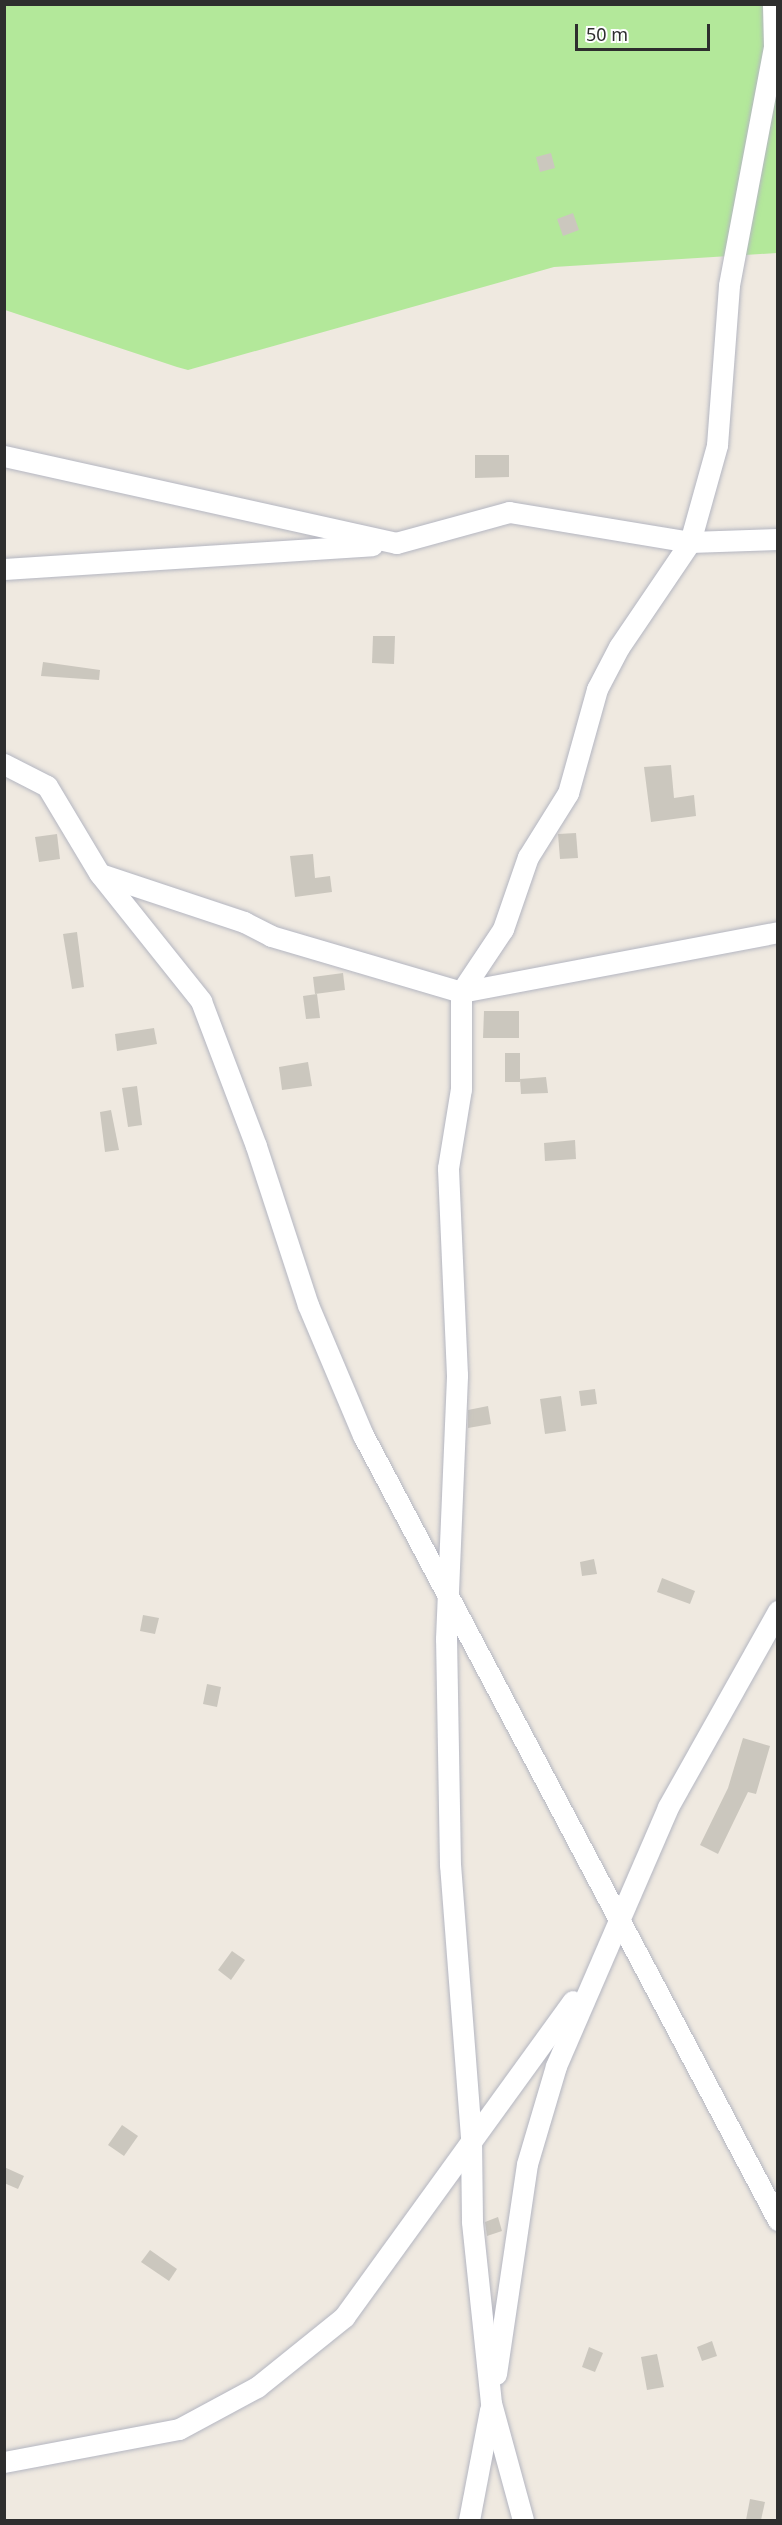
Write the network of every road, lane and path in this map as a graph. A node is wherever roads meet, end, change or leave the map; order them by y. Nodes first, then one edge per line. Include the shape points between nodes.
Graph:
1 (773, 4) edge
2 (4, 456) edge
3 (777, 539) edge
4 (690, 542) junction
5 (396, 543) junction
6 (4, 569) edge
7 (4, 764) edge
8 (99, 873) junction
9 (777, 932) edge
10 (460, 992) junction
11 (448, 1591) junction
12 (777, 1611) edge
13 (618, 1918) junction
14 (596, 1968) junction
15 (471, 2137) junction
16 (777, 2220) edge
17 (491, 2403) junction
18 (4, 2462) edge
19 (469, 2520) edge
20 (523, 2520) edge

1 - 4 street via 774,46 729,285 717,445
2 - 5 street
3 - 4 street
4 - 5 street via 509,512
4 - 10 street via 619,647 597,688 568,793 528,857 503,929
5 - 6 street
7 - 8 street via 47,786
8 - 10 street via 244,922 271,936
8 - 11 street via 201,1001 256,1146 308,1305 363,1435
9 - 10 street
10 - 11 street via 461,1089 448,1168 457,1375
11 - 13 street
11 - 15 street via 450,1865
12 - 13 street via 668,1807
13 - 14 street
13 - 16 street
14 - 15 street via 509,2093
14 - 17 street via 556,2066 527,2164
15 - 17 street via 472,2221
15 - 18 street via 344,2317 257,2387 179,2429
17 - 19 street
17 - 20 street

